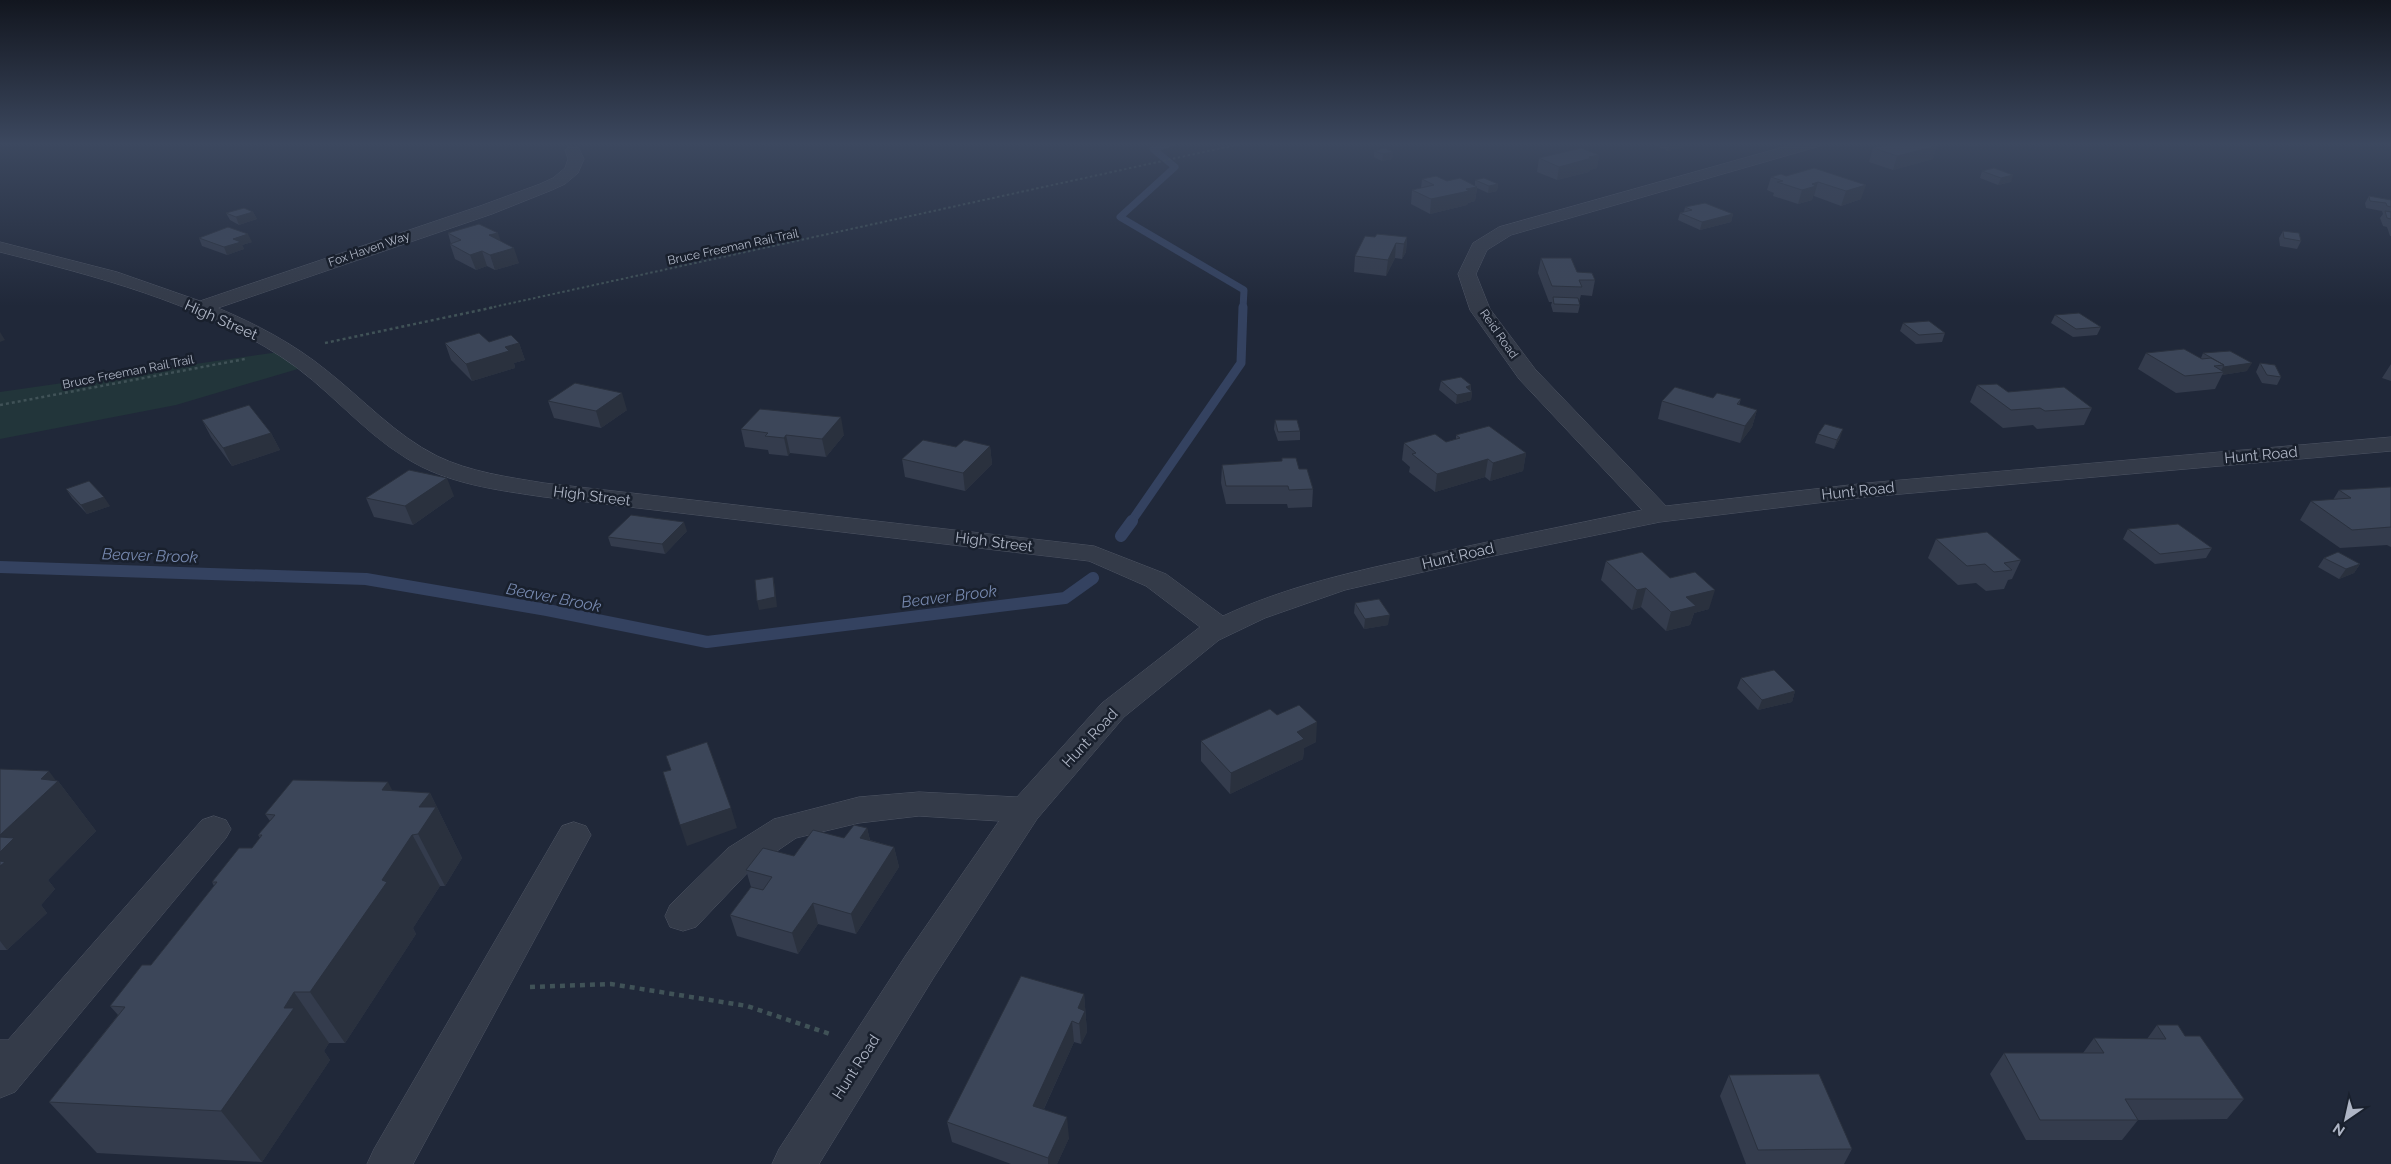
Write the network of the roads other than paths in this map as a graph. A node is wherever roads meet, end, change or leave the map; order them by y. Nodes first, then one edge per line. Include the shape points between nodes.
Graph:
1 (519, 197) edge
2 (1624, 197) edge
3 (0, 247) edge
4 (198, 308) junction
5 (2391, 444) edge
6 (1660, 514) junction
7 (1220, 629) junction
8 (1025, 810) junction
9 (214, 829) dead end
10 (574, 835) dead end
11 (683, 916) dead end
12 (6, 1065) edge
13 (389, 1164) edge
14 (794, 1164) edge

1 - 4 street, Fox Haven Way
2 - 6 street, Reid Road via 1506,231 1478,247 1467,274 1480,310 1527,374
3 - 4 street, High Street via 113,277
4 - 7 street, High Street via 286,351 415,454 470,476 544,490 1094,554 1156,580
5 - 6 street, Hunt Road via 1867,490
6 - 7 street, Hunt Road via 1337,584 1255,612
7 - 8 street, Hunt Road via 1209,634 1113,710
8 - 11 street via 919,804 859,810 786,828 740,858
8 - 14 street, Hunt Road
9 - 12 street
10 - 13 street

